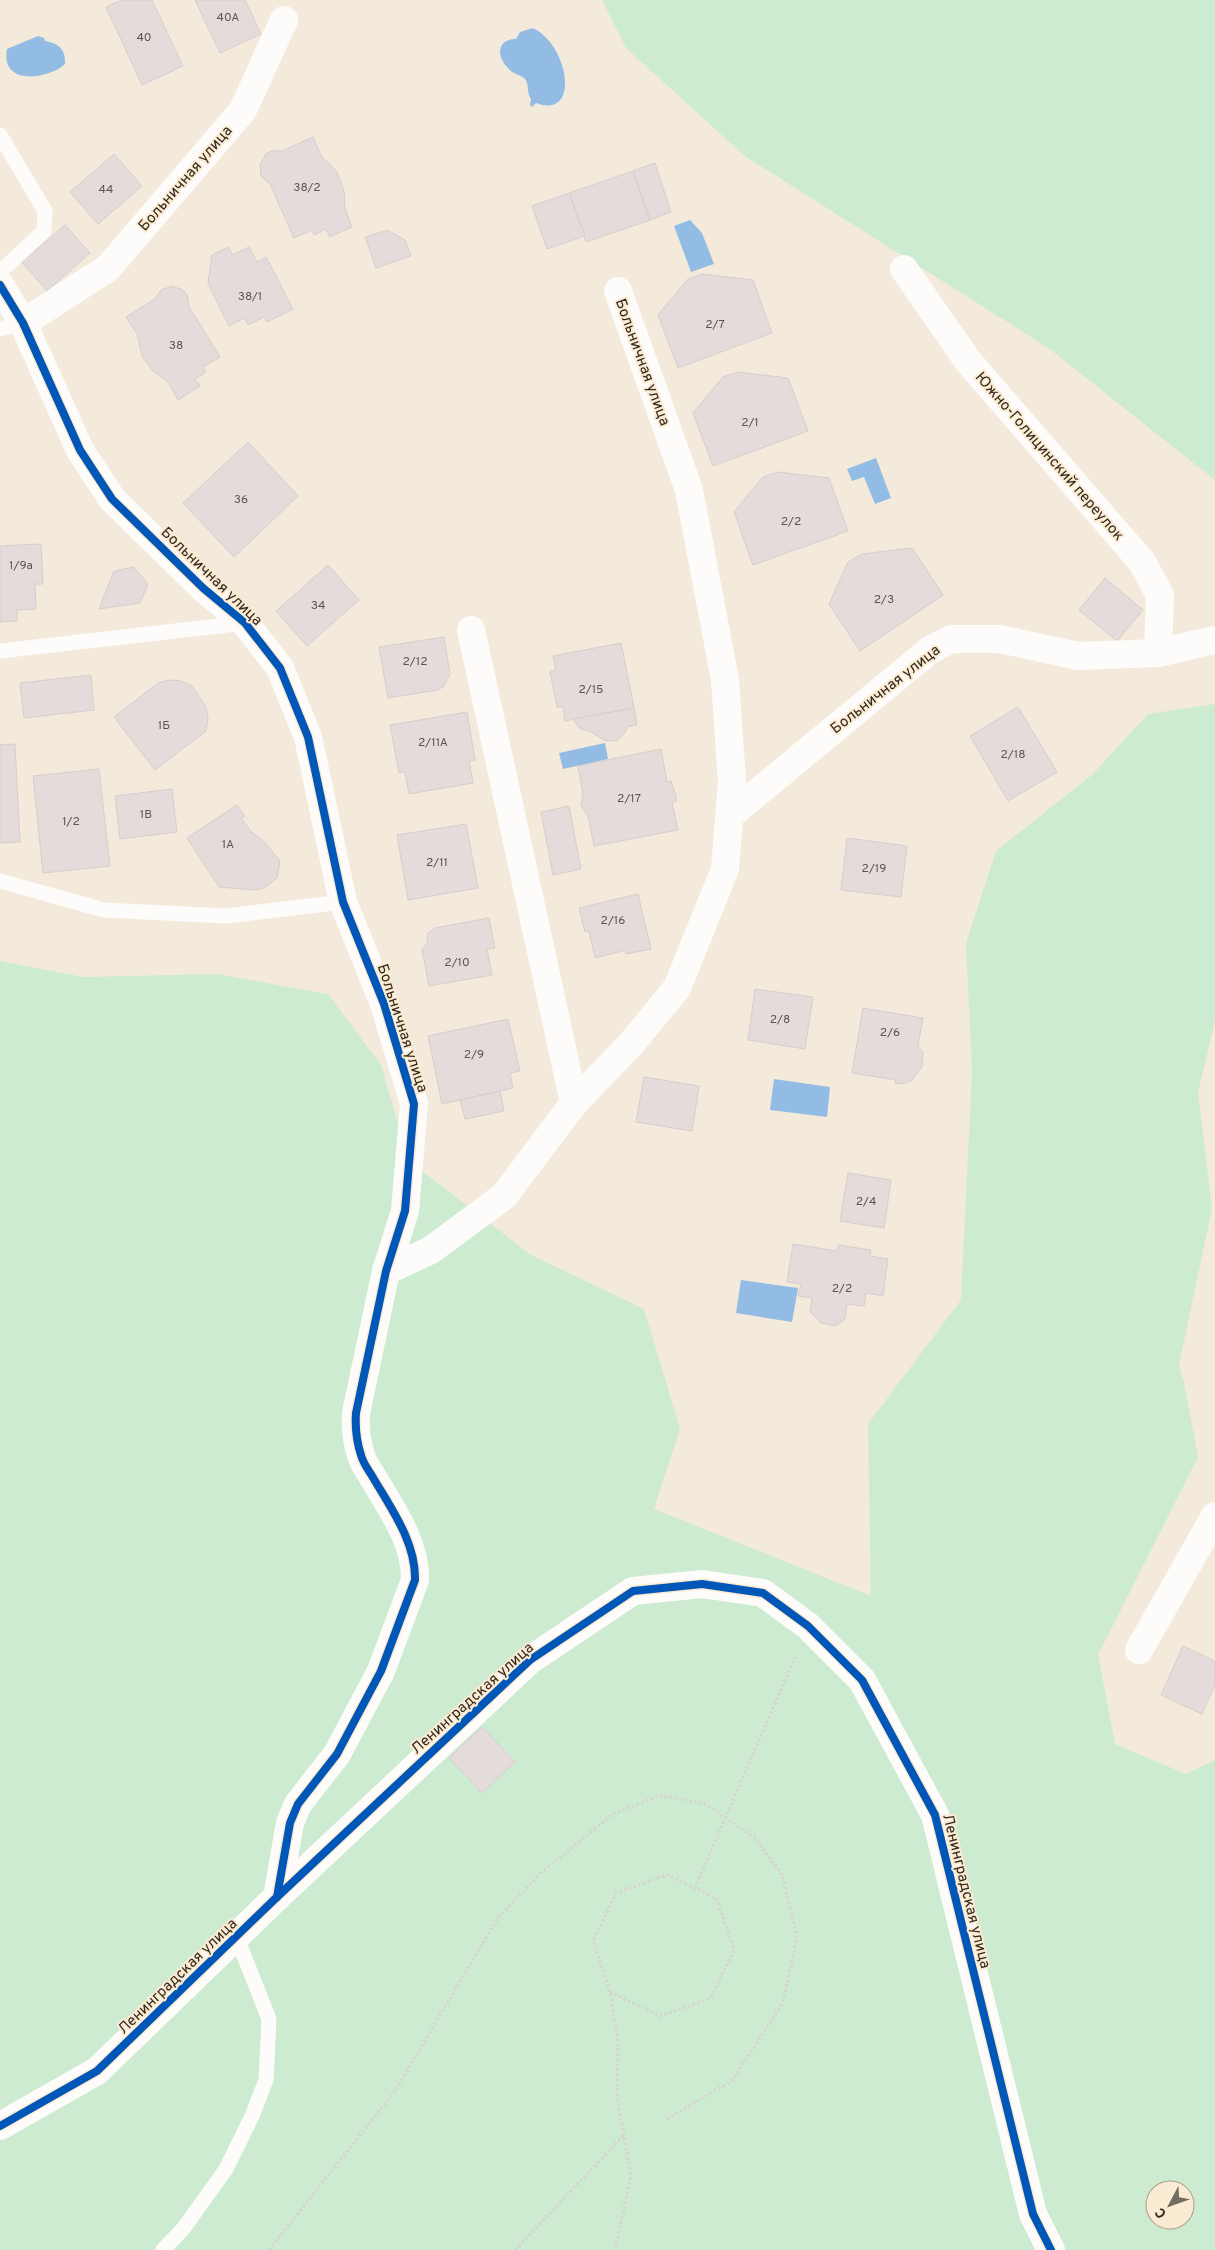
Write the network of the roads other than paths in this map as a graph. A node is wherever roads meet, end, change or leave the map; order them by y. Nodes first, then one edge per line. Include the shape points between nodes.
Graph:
1 (284, 20) dead end
2 (0, 135) edge
3 (904, 270) dead end
4 (0, 272) edge
5 (0, 285) edge
6 (618, 291) dead end
7 (12, 326) edge
8 (245, 623) junction
9 (471, 630) dead end
10 (1215, 640) edge
11 (0, 651) edge
12 (1158, 653) junction
13 (730, 816) junction
14 (0, 881) edge
15 (343, 902) junction
16 (574, 1103) junction
17 (386, 1271) junction
18 (1215, 1516) edge
19 (1139, 1650) dead end
20 (277, 1897) junction
21 (237, 1938) junction
22 (0, 2126) edge
23 (163, 2250) edge
24 (1051, 2250) edge

1 - 7 street, Больничная улица via 243,110 108,268
2 - 4 lane via 45,211 44,230
3 - 12 street, Южно-Голицинский переулок via 968,362 1142,562 1160,595
5 - 7 street, Больничная улица
6 - 13 street, Больничная улица via 689,490 726,680 732,782
7 - 8 street, Больничная улица via 80,450 112,499 203,588
8 - 11 lane, Больничная улица
8 - 15 street, Больничная улица via 280,668 308,737
9 - 16 street
10 - 12 street, Больничная улица
12 - 13 street, Больничная улица via 1078,656 1000,639 951,639 930,650
13 - 16 street, Больничная улица via 725,869 678,988 631,1044
14 - 15 lane via 104,910 226,916
15 - 17 street, Больничная улица via 384,1004 414,1104 404,1211
16 - 17 street, Больничная улица via 504,1196 431,1250
17 - 20 street, Больничная улица via 356,1413 355,1432 361,1457 410,1547 416,1565 415,1580 381,1670 337,1754 298,1804 290,1823
18 - 19 street
20 - 21 street, Ленинградская улица
20 - 24 street, Ленинградская улица via 530,1660 632,1591 702,1584 763,1593 808,1626 862,1680 935,1815 1033,2214
21 - 22 street, Ленинградская улица via 97,2071
21 - 23 lane via 269,2019 266,2080 226,2170 183,2229

